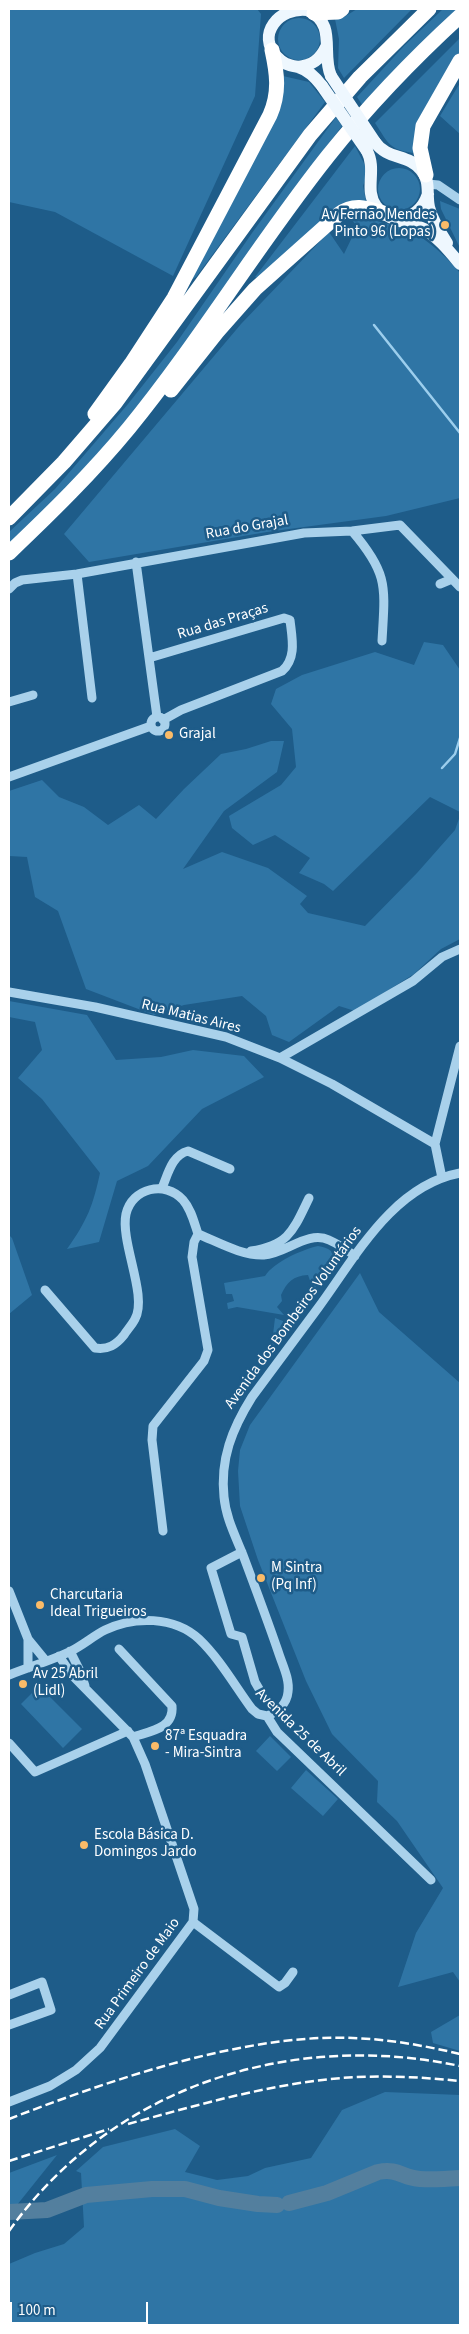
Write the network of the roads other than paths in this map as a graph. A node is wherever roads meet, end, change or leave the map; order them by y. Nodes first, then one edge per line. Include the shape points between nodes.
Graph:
1 (271, 9) edge
2 (342, 9) edge
3 (429, 9) edge
4 (309, 11) edge
5 (460, 16) edge
6 (273, 24) junction
7 (326, 46) junction
8 (272, 50) junction
9 (460, 62) edge
10 (298, 67) junction
11 (327, 81) junction
12 (371, 147) junction
13 (402, 159) junction
14 (371, 179) junction
15 (427, 185) junction
16 (460, 200) edge
17 (387, 215) junction
18 (458, 261) edge
19 (129, 428) junction
20 (64, 462) junction
21 (9, 518) edge
22 (352, 531) junction
23 (9, 553) edge
24 (136, 562) junction
25 (77, 574) junction
26 (452, 579) junction
27 (440, 584) dead end
28 (12, 586) edge
29 (460, 587) edge
30 (382, 641) dead end
31 (149, 658) junction
32 (32, 695) dead end
33 (92, 698) dead end
34 (9, 702) edge
35 (160, 718) junction
36 (151, 726) junction
37 (9, 777) edge
38 (460, 949) edge
39 (9, 992) edge
40 (460, 1046) edge
41 (280, 1058) junction
42 (435, 1144) junction
43 (230, 1169) dead end
44 (460, 1173) edge
45 (442, 1178) junction
46 (162, 1188) junction
47 (309, 1198) dead end
48 (198, 1234) junction
49 (243, 1252) junction
50 (355, 1256) junction
51 (45, 1290) dead end
52 (163, 1531) dead end
53 (242, 1552) junction
54 (9, 1591) edge
55 (28, 1640) junction
56 (85, 1644) junction
57 (119, 1649) dead end
58 (70, 1651) junction
59 (59, 1656) junction
60 (46, 1661) junction
61 (28, 1668) junction
62 (80, 1671) junction
63 (9, 1675) edge
64 (85, 1686) junction
65 (262, 1694) dead end
66 (267, 1716) junction
67 (130, 1734) junction
68 (9, 1743) edge
69 (431, 1880) dead end
70 (194, 1922) junction
71 (293, 1972) dead end
72 (9, 1994) edge
73 (10, 2022) edge
74 (9, 2102) edge

1 - 6 main road
2 - 4 highway via 338,12
3 - 20 highway via 367,70 310,135 151,357
4 - 6 main road via 287,11
4 - 7 main road via 326,28
5 - 19 highway via 384,90 328,156
6 - 8 main road via 270,33
7 - 10 main road via 316,62
7 - 11 main road
8 - 10 main road via 282,63
8 - 20 highway via 277,90 270,115 169,306
9 - 15 highway via 423,126 420,148
10 - 11 main road
11 - 12 main road, bridge
12 - 13 main road
12 - 14 main road
13 - 14 main road via 383,164
13 - 15 main road via 420,168
14 - 17 main road via 372,198
15 - 16 street via 438,185
15 - 17 main road via 425,203 419,211 401,218
15 - 18 main road via 434,220
17 - 18 main road via 424,230
17 - 19 highway via 359,207 339,214 255,290 173,388
19 - 23 highway via 70,495
20 - 21 highway
22 - 24 street, Rua do Grajal via 304,533
22 - 26 street, Rua do Grajal via 400,524
22 - 30 street via 381,572 385,597
24 - 25 street, Rua do Grajal
24 - 31 street
25 - 28 street, Rua do Grajal
25 - 33 street
26 - 27 street
26 - 29 street, Rua do Grajal
31 - 35 street
31 - 35 street, Rua das Praças via 284,618 290,620 293,653 289,665 282,671
32 - 34 street
35 - 36 street via 153,719
35 - 36 street via 165,726 162,731 155,731
36 - 37 street
38 - 41 street via 442,957 413,981
39 - 41 street, Rua Matias Aires via 226,1037
40 - 42 street
41 - 42 street, Rua Matias Aires
42 - 45 street
43 - 46 street via 188,1151 182,1152 175,1158
44 - 45 street, Avenida dos Bombeiros Voluntários
45 - 50 street, Avenida dos Bombeiros Voluntários via 415,1192 393,1211
46 - 48 street via 183,1200
46 - 51 street via 144,1190 133,1200 126,1214 138,1304 136,1318 117,1344 95,1348
47 - 49 street via 286,1237 271,1248
48 - 49 street
48 - 52 street via 192,1257 208,1350 204,1361 153,1426
49 - 50 street via 261,1256 273,1254 317,1237 327,1239
50 - 53 street, Avenida dos Bombeiros Voluntários via 252,1397 230,1438 224,1456 224,1497 230,1525
53 - 65 street via 211,1568 231,1634 242,1637 255,1682
53 - 66 street, Avenida dos Bombeiros Voluntários via 288,1683 285,1702
54 - 55 street
55 - 60 street
55 - 61 street
56 - 58 street, Avenida 25 de Abril
56 - 62 street
56 - 66 street, Avenida 25 de Abril via 106,1630 132,1622 169,1623 198,1639 252,1709
57 - 67 street via 172,1706 172,1715 162,1727
58 - 59 street, Avenida 25 de Abril
58 - 62 street, Rua Primeiro de Maio
59 - 60 street, Avenida 25 de Abril
59 - 64 street, Rua Primeiro de Maio
60 - 61 street, Avenida 25 de Abril
61 - 63 street, Avenida 25 de Abril
62 - 64 street, Rua Primeiro de Maio
64 - 67 street, Rua Primeiro de Maio
66 - 69 street, Avenida 25 de Abril via 277,1732
67 - 68 street via 35,1772
67 - 70 street, Rua Primeiro de Maio via 145,1764 194,1909
70 - 71 street via 279,1987
70 - 74 street, Rua Primeiro de Maio via 100,2048 76,2070 50,2086
72 - 73 street via 42,1982 51,2010

